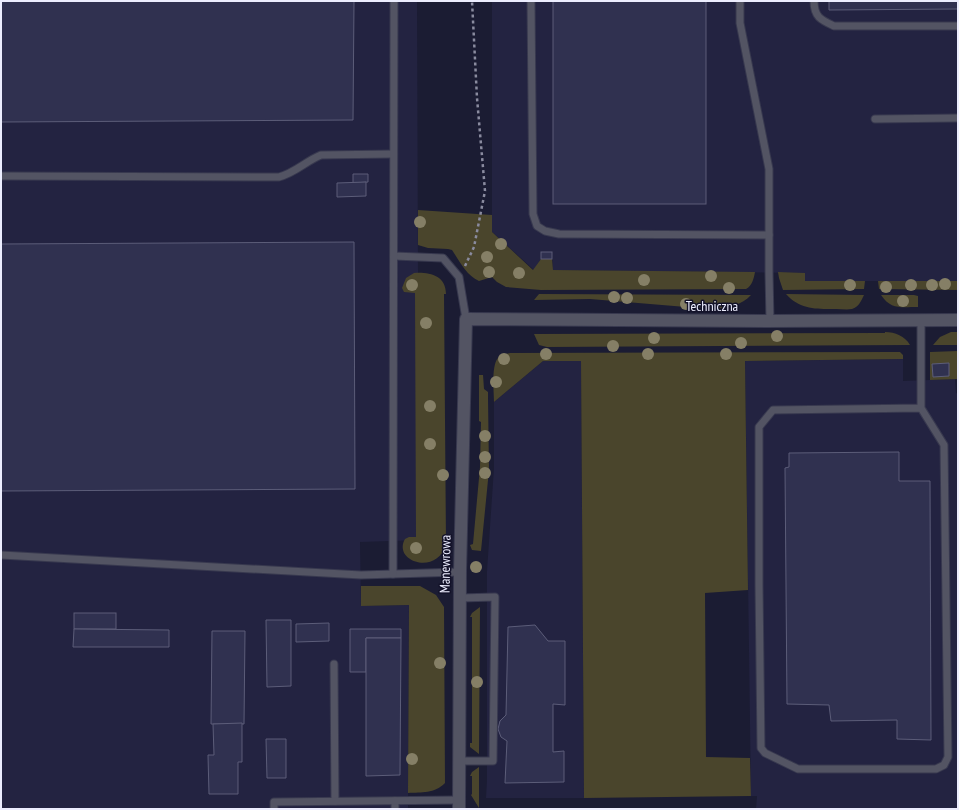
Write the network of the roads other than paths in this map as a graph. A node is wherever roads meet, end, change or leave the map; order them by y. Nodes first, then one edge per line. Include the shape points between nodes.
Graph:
1 (394, 1) edge
2 (531, 1) edge
3 (740, 1) edge
4 (814, 1) edge
5 (958, 26) edge
6 (958, 118) edge
7 (874, 119) dead end
8 (394, 154) junction
9 (1, 176) edge
10 (769, 235) junction
11 (394, 256) junction
12 (466, 319) junction
13 (921, 320) junction
14 (958, 320) edge
15 (770, 321) junction
16 (921, 408) junction
17 (1, 555) edge
18 (460, 572) junction
19 (393, 574) junction
20 (460, 598) junction
21 (334, 664) dead end
22 (459, 761) junction
23 (336, 801) junction
24 (395, 801) junction
25 (459, 804) edge
26 (274, 809) edge
27 (395, 809) edge

1 - 8 lane
2 - 10 lane via 533,214 537,226 559,234
3 - 10 lane via 740,24 769,169
4 - 5 lane via 814,8 820,20 834,26
6 - 7 lane
8 - 9 lane via 321,155 280,177
8 - 11 lane
10 - 15 lane
11 - 12 lane via 443,258 459,277
11 - 19 lane
12 - 15 street, Techniczna
12 - 18 street, Manewrowa
13 - 14 street, Techniczna
13 - 15 street, Techniczna
13 - 16 lane
16 - 16 lane via 773,410 758,427 761,748 798,769 936,769 944,765 948,757 944,445
17 - 19 lane via 361,575
18 - 19 lane
18 - 20 street, Manewrowa
20 - 22 street, Manewrowa
20 - 22 lane via 495,596 493,761
21 - 23 lane
22 - 25 street, Manewrowa
23 - 24 lane
23 - 26 lane via 274,802
24 - 25 lane
24 - 27 lane

